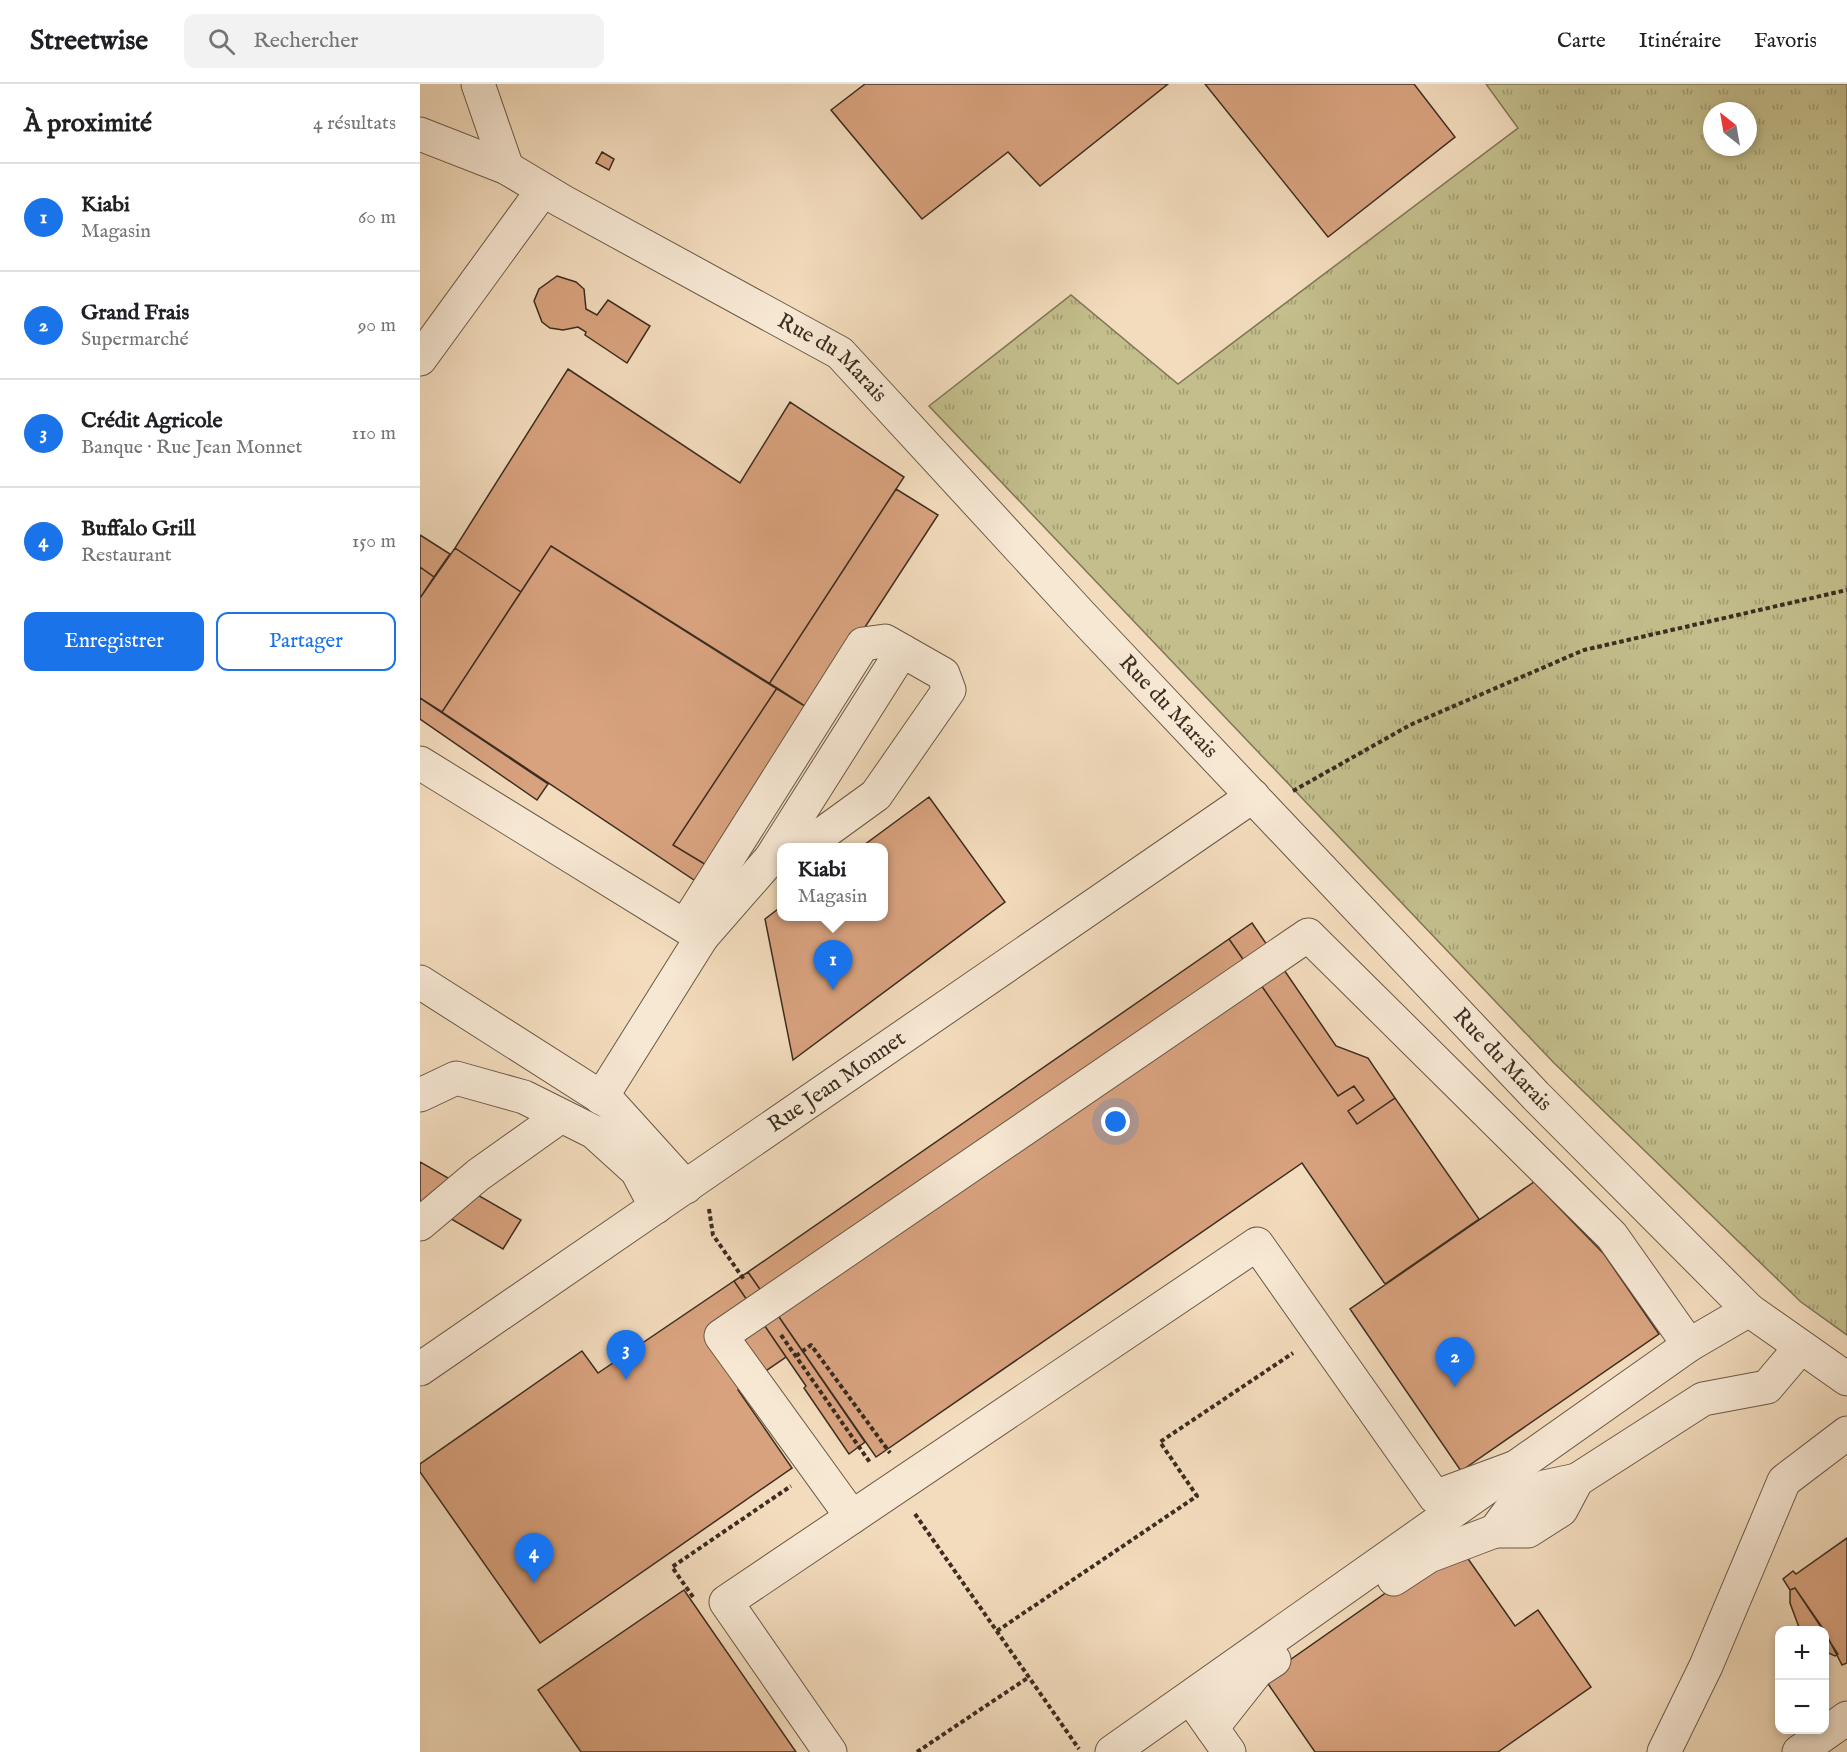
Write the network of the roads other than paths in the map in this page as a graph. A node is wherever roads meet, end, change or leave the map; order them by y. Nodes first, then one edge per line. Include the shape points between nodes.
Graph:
1 (478, 84) edge
2 (420, 134) edge
3 (507, 168) junction
4 (543, 190) junction
5 (420, 359) edge
6 (902, 651) junction
7 (420, 763) edge
8 (1258, 802) junction
9 (788, 843) edge
10 (802, 843) edge
11 (777, 857) edge
12 (694, 932) junction
13 (420, 982) edge
14 (420, 1095) edge
15 (602, 1098) junction
16 (561, 1116) junction
17 (695, 1182) junction
18 (656, 1207) junction
19 (420, 1224) edge
20 (1749, 1310) junction
21 (1689, 1345) junction
22 (1800, 1348) junction
23 (420, 1369) edge
24 (1847, 1379) edge
25 (1847, 1433) edge
26 (1516, 1467) junction
27 (852, 1517) junction
28 (1190, 1697) junction
29 (1847, 1718) edge
30 (1221, 1740) edge
31 (830, 1752) edge
32 (1112, 1752) edge
33 (1664, 1752) edge
34 (1799, 1752) edge

1 - 3 street
2 - 3 street, Rue du Marais
3 - 4 street, Rue du Marais
4 - 5 street
4 - 8 street, Rue du Marais via 840,352
6 - 9 street
6 - 10 street via 943,674 949,690 876,795 825,832
6 - 12 street via 885,641 863,644
7 - 12 street
8 - 17 street, Rue Jean Monnet
8 - 20 street, Rue du Marais via 1536,1096
11 - 12 street
12 - 15 street
13 - 15 street
14 - 16 street via 456,1078 524,1097
15 - 17 street
16 - 18 street via 594,1132 637,1172
16 - 19 street via 477,1175
17 - 18 street, Rue Jean Monnet
18 - 23 street, Rue Jean Monnet
20 - 21 street
20 - 22 street, Rue du Marais
21 - 26 street
21 - 27 street via 1612,1236 1308,935 721,1335
22 - 24 street, Rue du Marais
22 - 30 street via 1767,1387 1703,1399 1577,1480 1561,1510 1544,1521 1528,1530 1495,1531 1429,1556 1257,1671
25 - 33 street via 1784,1481 1706,1666
26 - 27 street via 1435,1497 1257,1244
26 - 28 street
27 - 31 street via 726,1602
28 - 30 street
28 - 32 street
29 - 34 street

